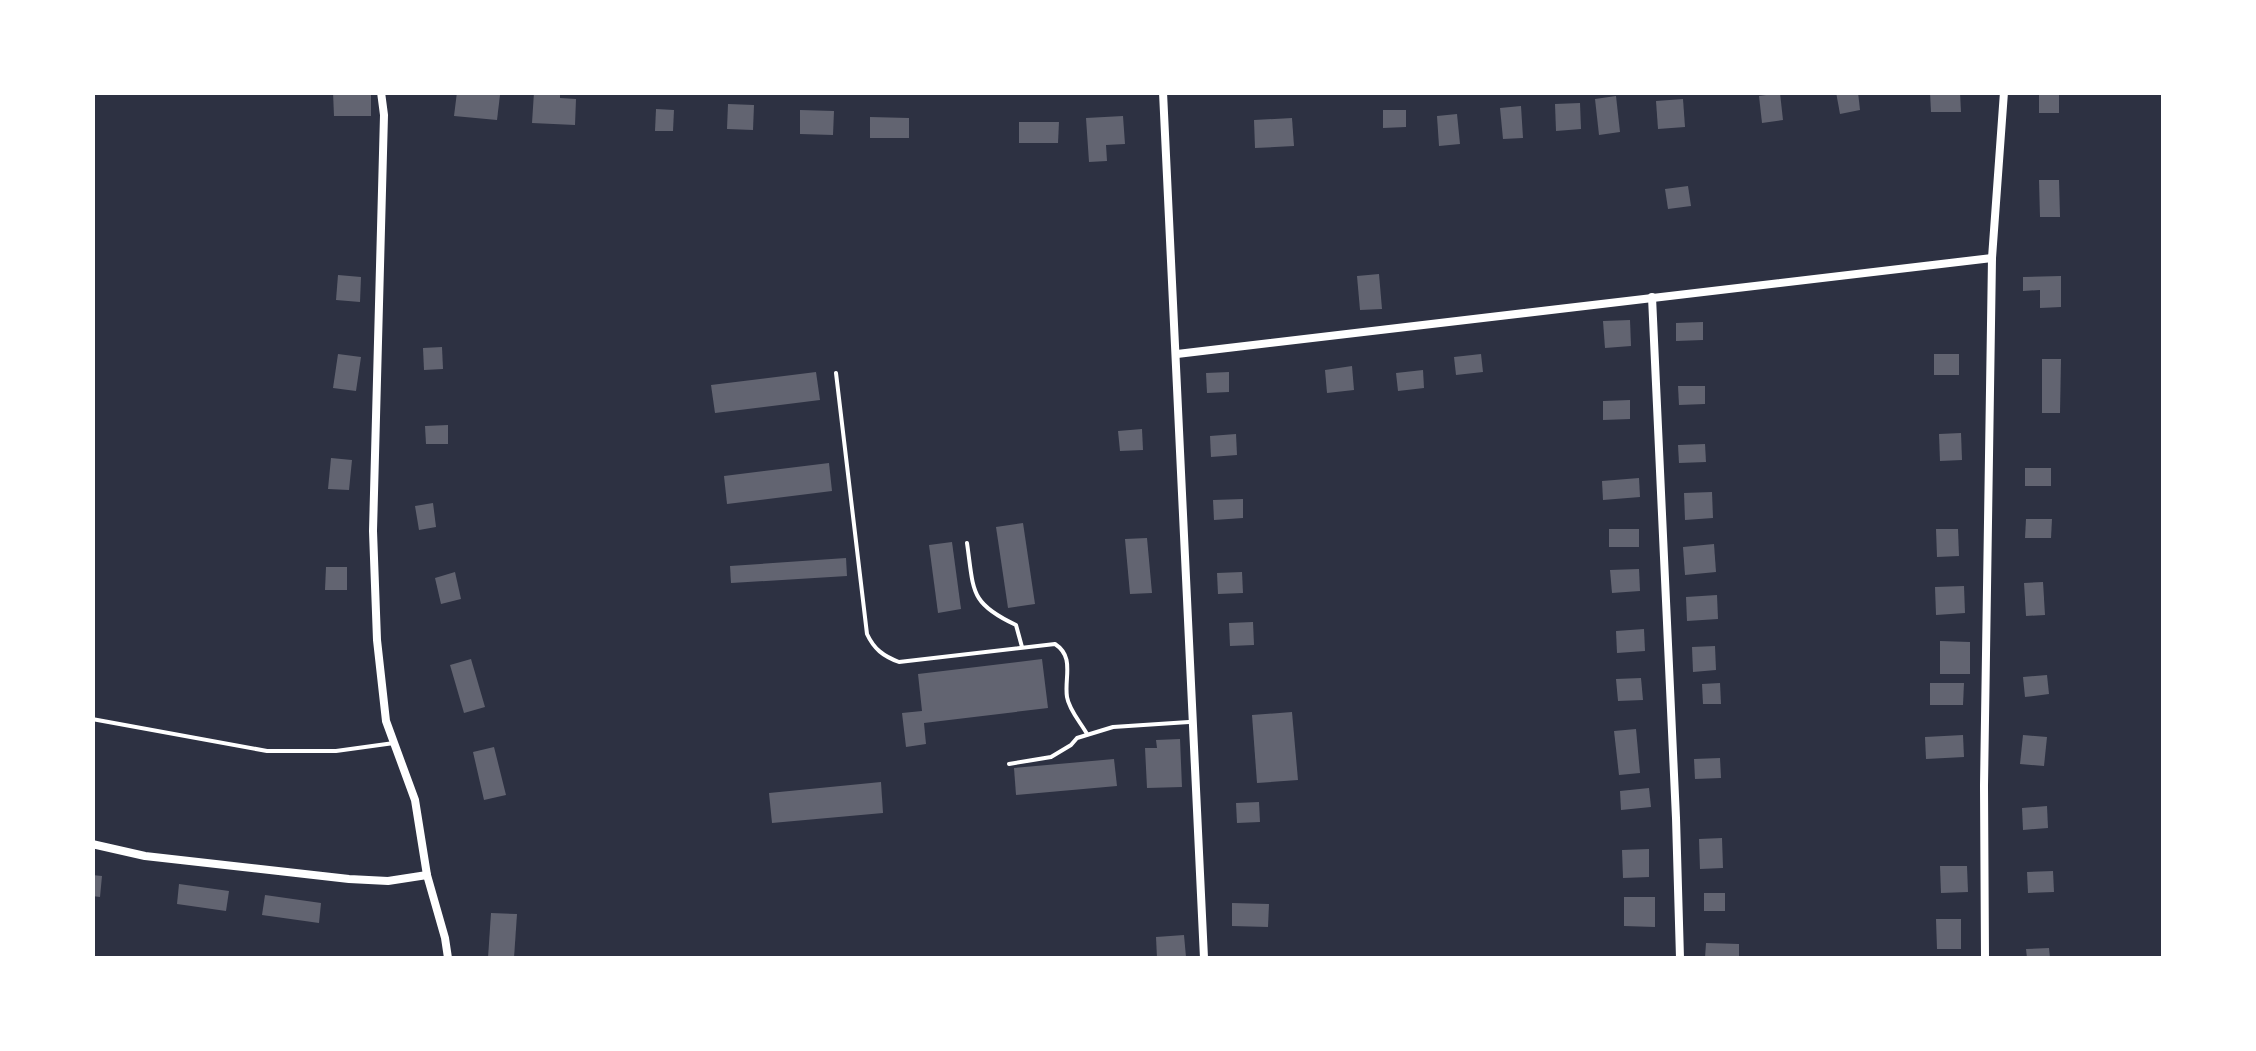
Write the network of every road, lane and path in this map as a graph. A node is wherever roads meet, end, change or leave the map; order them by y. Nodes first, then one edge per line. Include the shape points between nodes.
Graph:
1 (381, 92) edge
2 (1163, 92) edge
3 (2004, 92) edge
4 (1992, 258) junction
5 (1652, 297) junction
6 (1176, 354) junction
7 (836, 373) dead end
8 (966, 543) dead end
9 (1022, 646) junction
10 (92, 719) edge
11 (1194, 722) junction
12 (1087, 734) junction
13 (394, 743) junction
14 (1009, 764) dead end
15 (92, 844) edge
16 (427, 874) junction
17 (448, 958) edge
18 (1204, 958) edge
19 (1680, 958) edge
20 (1985, 958) edge

1 - 13 street via 373,531 379,658
2 - 6 street
3 - 4 street
4 - 5 street
4 - 20 street
5 - 6 street
5 - 19 street
6 - 11 street
7 - 9 lane via 873,647 899,662
8 - 9 lane via 979,602 1016,626
9 - 12 lane via 1062,649 1068,700
10 - 13 lane via 267,751
11 - 12 lane
11 - 18 street
12 - 14 lane via 1050,757
13 - 16 street via 415,800
15 - 16 street via 348,879
16 - 17 street

